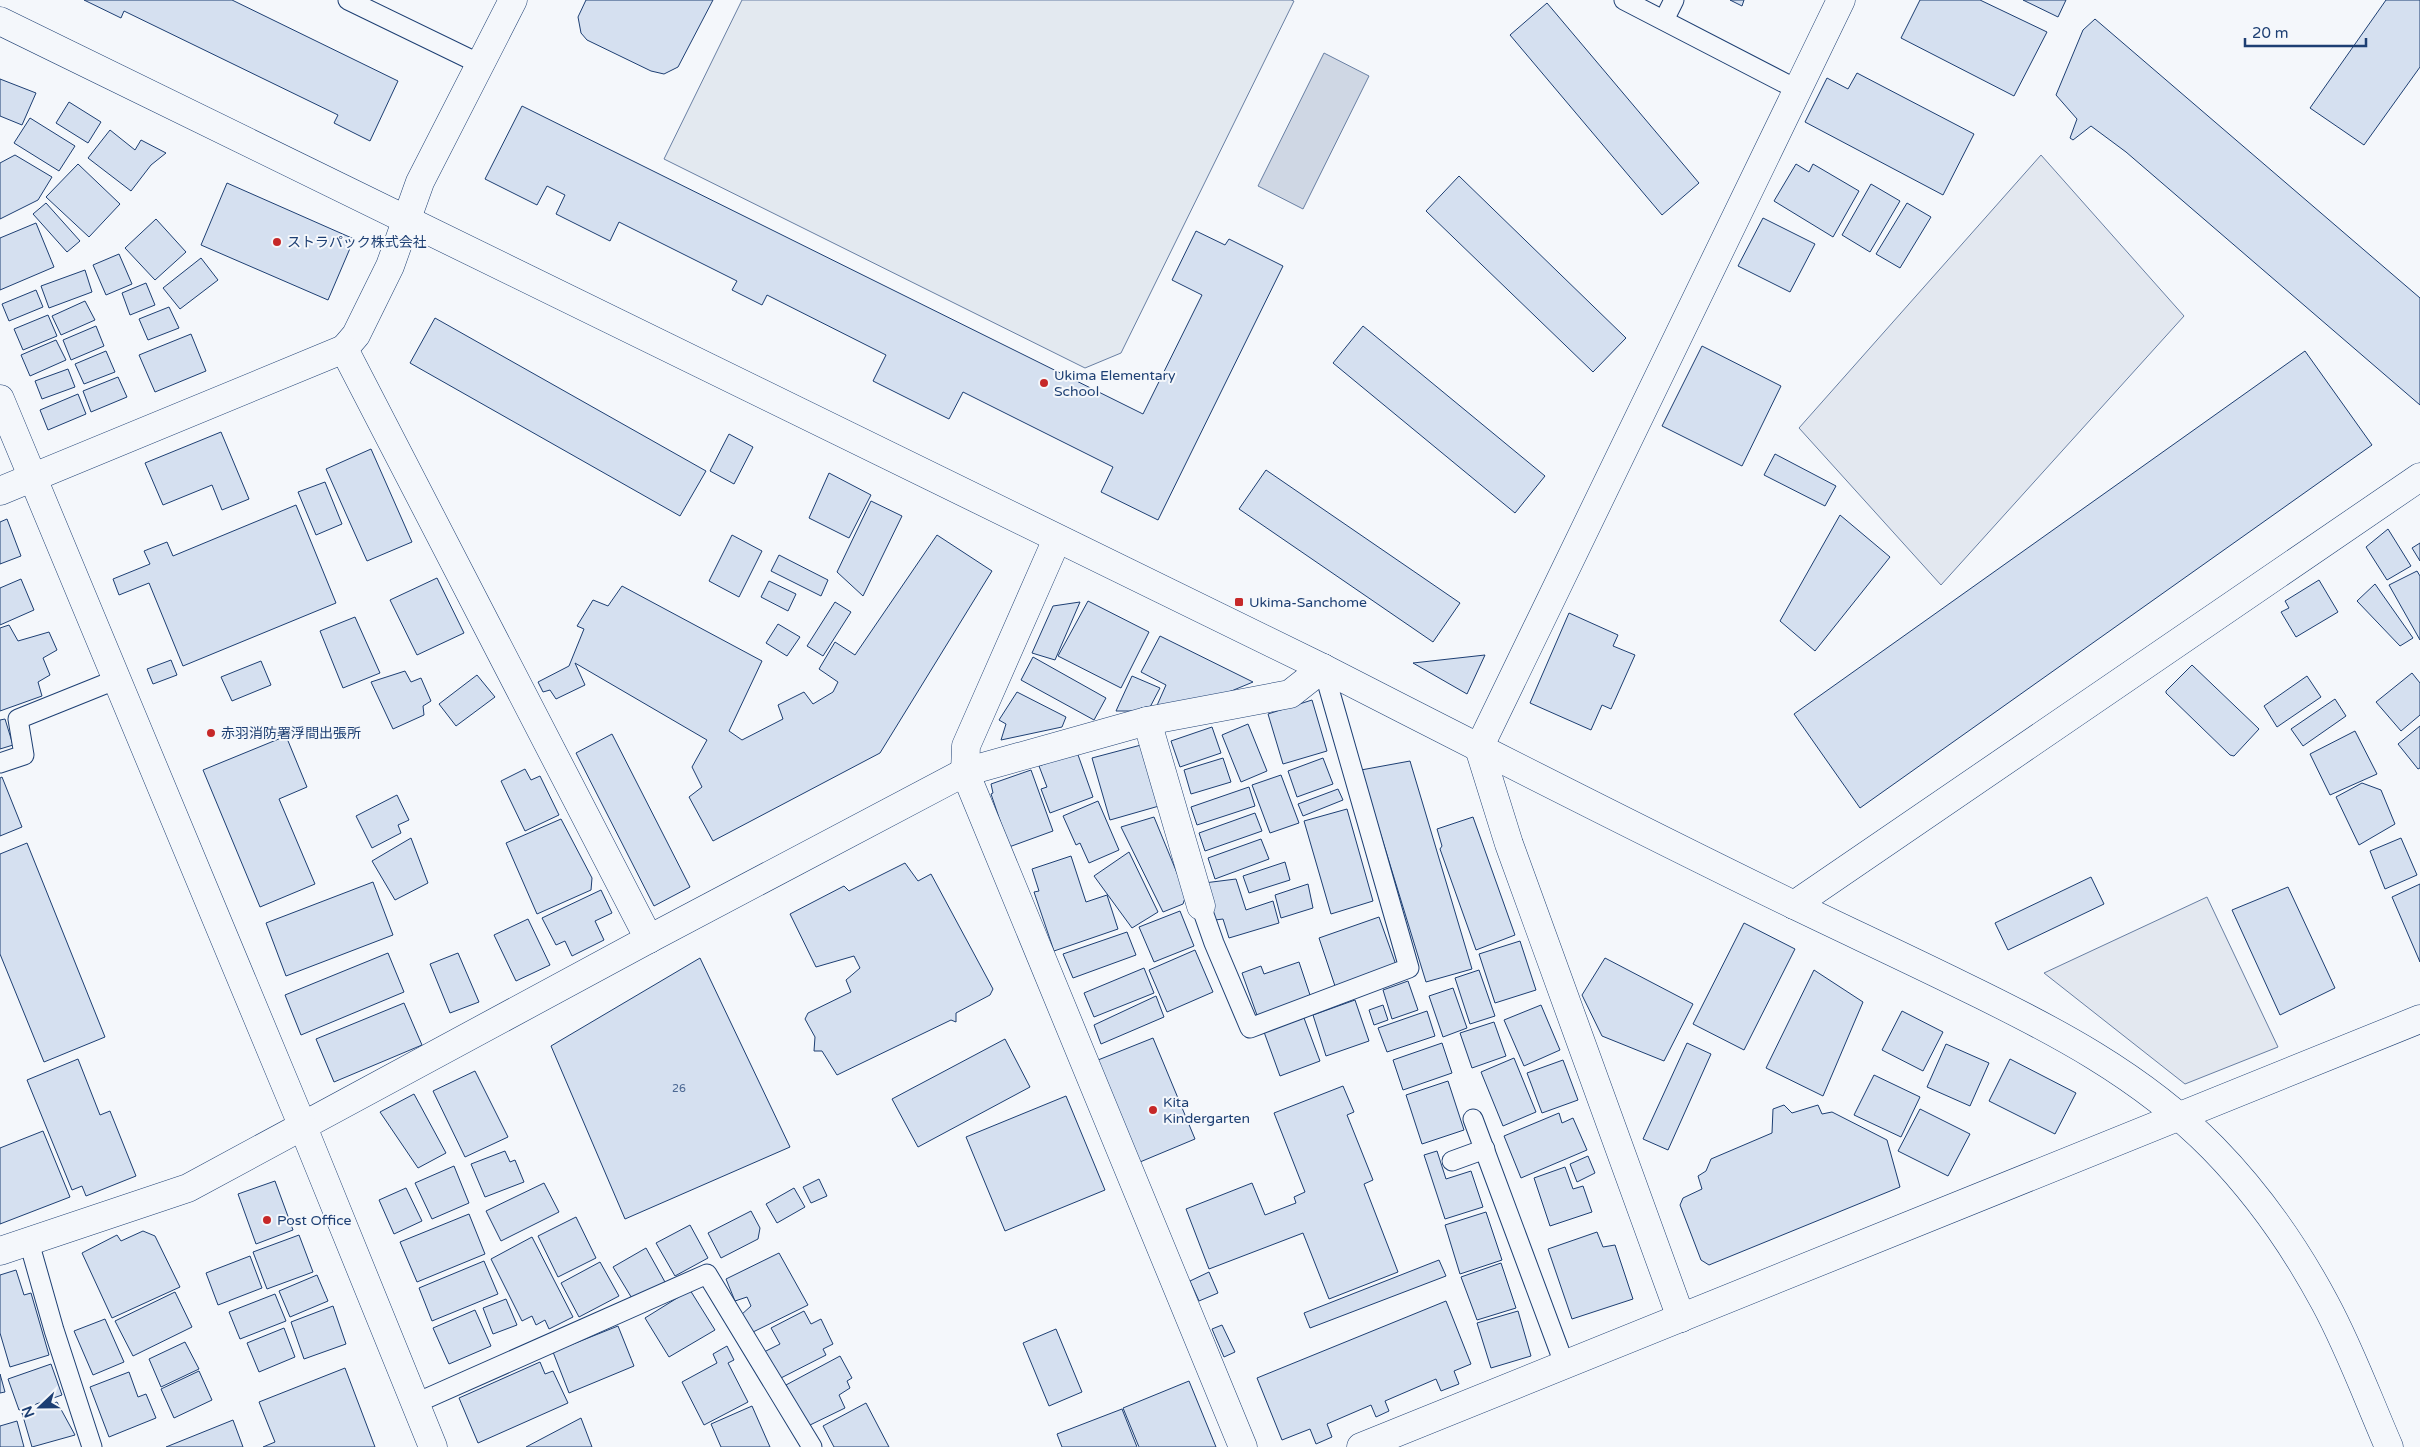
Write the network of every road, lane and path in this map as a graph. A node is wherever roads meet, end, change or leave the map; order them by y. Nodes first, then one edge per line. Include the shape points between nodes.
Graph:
1 (348, 0) edge
2 (513, 0) edge
3 (1624, 0) edge
4 (1674, 0) edge
5 (1841, 0) edge
6 (1664, 20) junction
7 (0, 21) edge
8 (480, 64) junction
9 (1798, 90) junction
10 (407, 220) junction
11 (344, 349) junction
12 (0, 399) edge
13 (2420, 477) edge
14 (32, 478) junction
15 (0, 491) edge
16 (1057, 539) junction
17 (1323, 668) junction
18 (115, 680) junction
19 (1146, 721) junction
20 (1479, 748) junction
21 (0, 763) edge
22 (965, 772) junction
23 (1794, 905) junction
24 (1201, 906) joint
25 (649, 939) junction
26 (2420, 1019) edge
27 (2179, 1117) junction
28 (1473, 1119) dead end
29 (303, 1127) junction
30 (1485, 1149) junction
31 (1452, 1161) dead end
32 (29, 1242) junction
33 (0, 1251) edge
34 (1681, 1318) junction
35 (1564, 1366) junction
36 (414, 1404) junction
37 (92, 1447) edge
38 (432, 1447) edge
39 (812, 1447) edge
40 (1243, 1447) edge
41 (1361, 1447) edge
42 (2389, 1447) edge

1 - 8 lane
2 - 8 street
3 - 6 lane
4 - 6 lane
5 - 9 street
6 - 9 lane
7 - 10 street
8 - 10 street via 420,182
9 - 20 street
10 - 11 street via 390,266 356,334
10 - 16 street
11 - 14 street
11 - 25 street
12 - 14 street
13 - 23 street
14 - 15 street
14 - 18 street
16 - 17 street
16 - 22 street via 966,746
17 - 19 street via 1290,694
17 - 20 street
17 - 24 lane via 1410,968 1250,1028
18 - 21 lane via 18,718 24,755
18 - 29 street
19 - 22 street
19 - 24 street
20 - 23 street
20 - 34 street via 1512,853
22 - 25 street
22 - 40 street
23 - 27 street via 2058,1032 2104,1060
25 - 29 street
26 - 27 street
27 - 34 street
27 - 42 street via 2214,1148 2251,1191 2303,1264 2326,1304
28 - 30 lane
29 - 32 street via 188,1188
29 - 36 street
30 - 31 lane
30 - 35 lane
32 - 33 street
32 - 37 lane
34 - 35 street
35 - 41 street
36 - 38 street
36 - 39 lane via 707,1274

